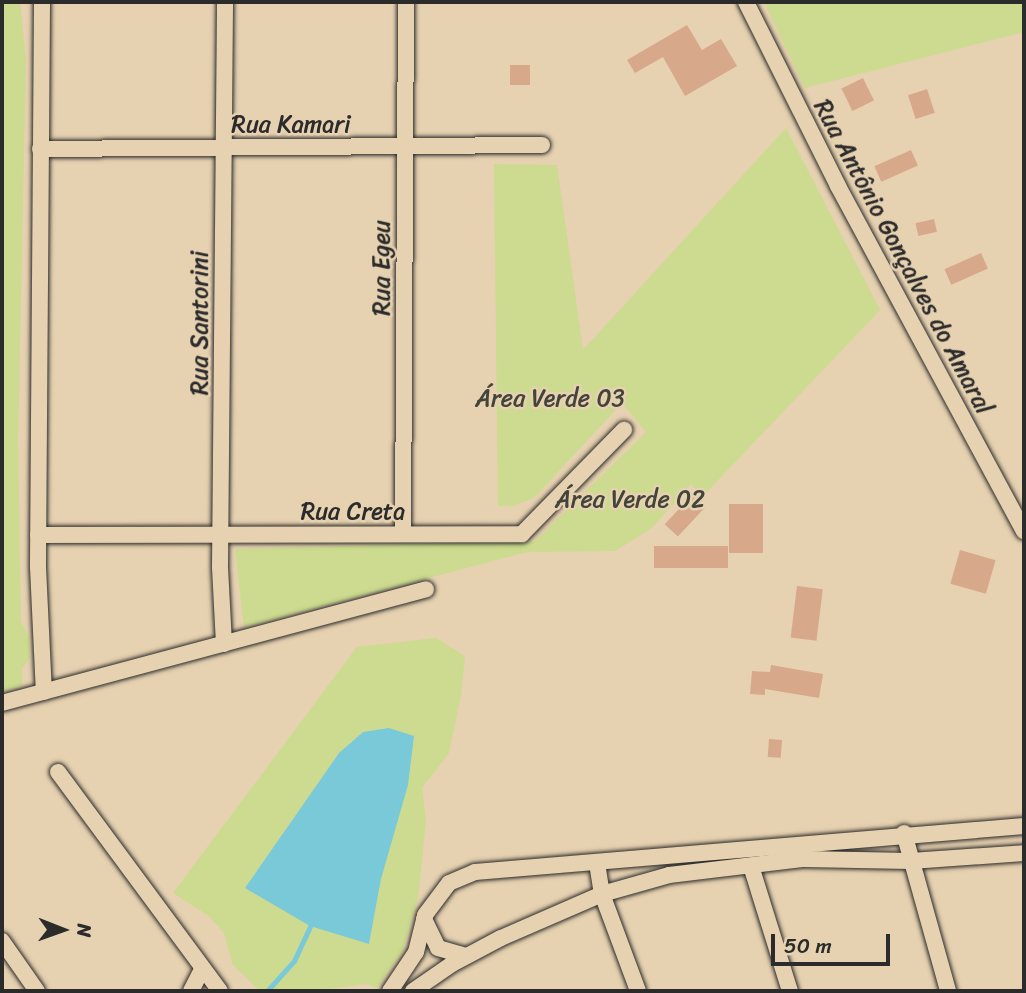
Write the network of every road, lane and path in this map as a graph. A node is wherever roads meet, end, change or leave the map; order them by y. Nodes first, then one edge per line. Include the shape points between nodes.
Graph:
1 (42, 2) edge
2 (225, 2) edge
3 (406, 2) edge
4 (746, 2) edge
5 (541, 145) dead end
6 (405, 146) junction
7 (224, 148) junction
8 (40, 149) junction
9 (624, 430) dead end
10 (1024, 531) edge
11 (403, 534) junction
12 (38, 535) junction
13 (220, 535) junction
14 (426, 589) dead end
15 (224, 644) junction
16 (44, 692) junction
17 (2, 703) edge
18 (58, 772) dead end
19 (1024, 826) edge
20 (904, 833) junction
21 (1024, 853) edge
22 (911, 861) junction
23 (597, 863) junction
24 (751, 866) junction
25 (602, 894) junction
26 (424, 919) junction
27 (2, 941) edge
28 (466, 956) junction
29 (201, 971) junction
30 (37, 991) edge
31 (191, 991) edge
32 (220, 991) edge
33 (390, 991) edge
34 (413, 991) edge
35 (638, 991) edge
36 (790, 991) edge
37 (948, 991) edge

1 - 8 street
2 - 7 street, Rua Santorini
3 - 6 street, Rua Egeu
4 - 10 street, Rua Antônio Gonçalves do Amaral via 838,186
5 - 6 street, Rua Kamari
6 - 7 street, Rua Kamari
6 - 11 street, Rua Egeu
7 - 8 street, Rua Kamari
7 - 13 street, Rua Santorini
8 - 12 street
9 - 11 street, Rua Creta via 522,534
11 - 13 street, Rua Creta
12 - 13 street, Rua Creta
12 - 16 street
13 - 15 street, Rua Santorini
14 - 15 street
15 - 16 street
16 - 17 street
18 - 29 street
19 - 20 street
20 - 22 street
20 - 23 street
21 - 22 street
22 - 24 street via 804,859
22 - 37 street
23 - 25 street
23 - 26 street via 475,872 449,883
24 - 25 street via 668,876
24 - 36 street
25 - 28 street
25 - 35 street
26 - 28 street via 438,948
26 - 33 street via 416,952 404,977
27 - 30 street
28 - 34 street
29 - 31 street
29 - 32 street

